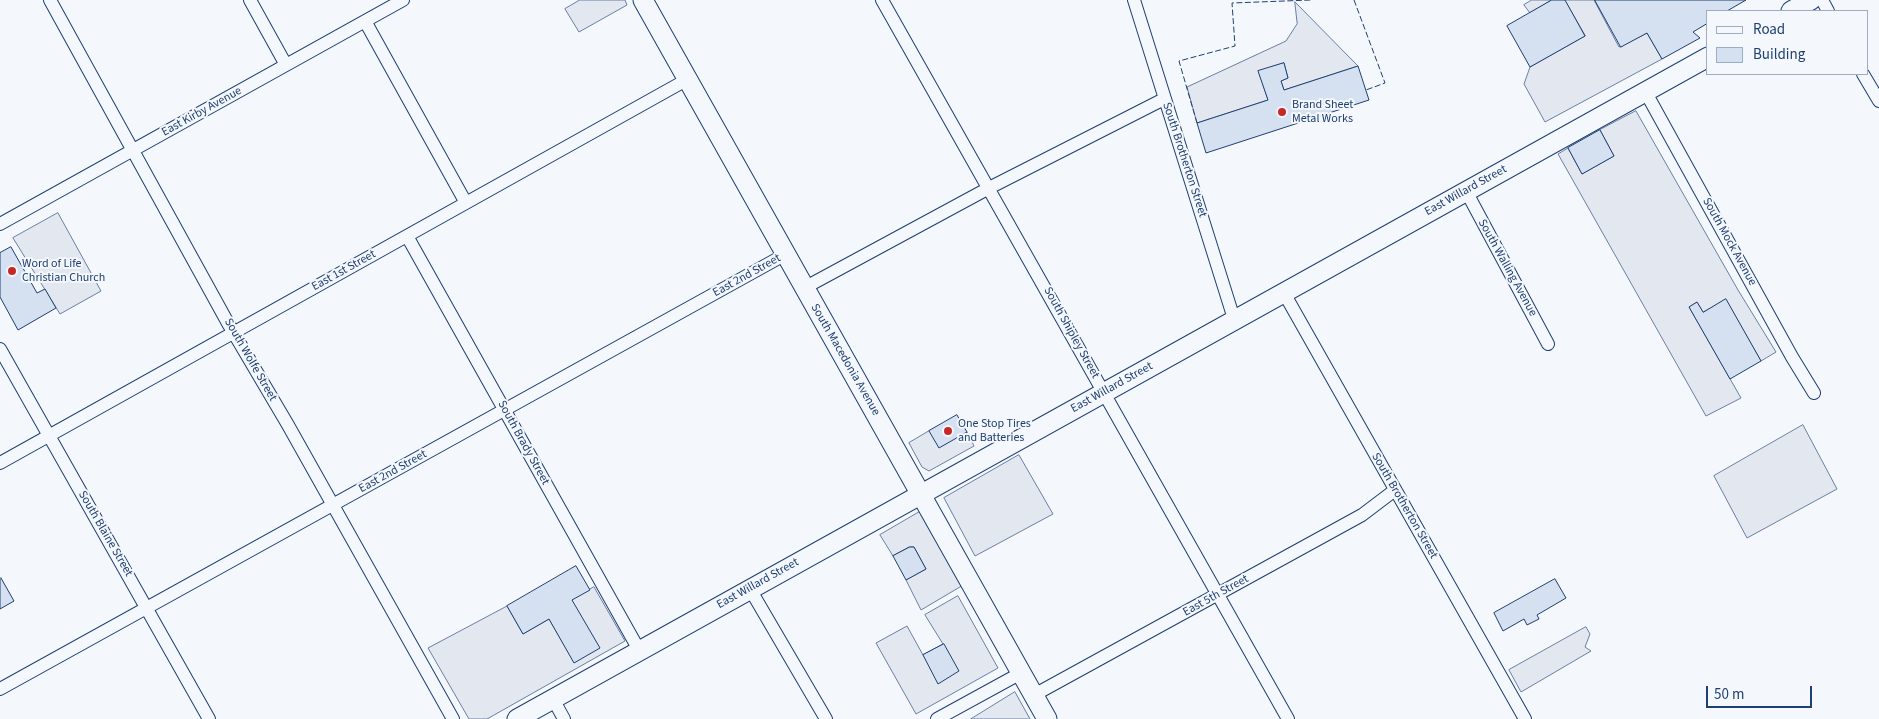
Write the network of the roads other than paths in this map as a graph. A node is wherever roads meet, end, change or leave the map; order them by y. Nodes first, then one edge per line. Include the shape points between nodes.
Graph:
1 (50, 0) edge
2 (250, 0) edge
3 (403, 0) edge
4 (643, 0) edge
5 (882, 0) edge
6 (1134, 0) edge
7 (1812, 0) edge
8 (1793, 10) edge
9 (365, 22) junction
10 (1706, 58) edge
11 (286, 65) junction
12 (1864, 75) edge
13 (688, 79) junction
14 (1646, 91) junction
15 (1164, 99) junction
16 (1879, 102) edge
17 (132, 151) junction
18 (990, 188) junction
19 (1466, 191) junction
20 (466, 203) junction
21 (0, 224) edge
22 (407, 236) junction
23 (786, 254) junction
24 (804, 288) junction
25 (1284, 293) junction
26 (1234, 319) junction
27 (234, 333) junction
28 (1548, 344) dead end
29 (0, 349) edge
30 (1104, 392) junction
31 (1814, 393) dead end
32 (504, 410) junction
33 (49, 436) junction
34 (0, 463) edge
35 (1395, 490) junction
36 (921, 494) junction
37 (332, 505) junction
38 (750, 589) junction
39 (1218, 595) junction
40 (147, 608) junction
41 (639, 650) junction
42 (1021, 673) junction
43 (0, 689) edge
44 (1034, 695) junction
45 (553, 699) junction
46 (209, 719) edge
47 (453, 719) edge
48 (517, 719) edge
49 (564, 719) edge
50 (826, 719) edge
51 (937, 719) edge
52 (1047, 719) edge
53 (1288, 719) edge
54 (1525, 719) edge

1 - 17 street, South Wolfe Street
2 - 11 street
3 - 9 street, East Kirby Avenue
4 - 13 street, South Macedonia Avenue
5 - 18 street, South Shipley Street
6 - 15 street, South Brotherton Street
7 - 8 street
9 - 11 street, East Kirby Avenue
9 - 20 street
10 - 14 street, East Willard Street
11 - 17 street, East Kirby Avenue
12 - 16 street
13 - 20 street, East 1st Street
13 - 23 street, South Macedonia Avenue
14 - 19 street, East Willard Street
14 - 31 street, South Mock Avenue
15 - 18 street
15 - 26 street, South Brotherton Street
17 - 21 street, East Kirby Avenue
17 - 27 street, South Wolfe Street
18 - 24 street
18 - 30 street, South Shipley Street
19 - 25 street, East Willard Street
19 - 28 street, South Walling Avenue
20 - 22 street, East 1st Street
22 - 27 street, East 1st Street
22 - 32 street, South Brady Street
23 - 24 street, South Macedonia Avenue
23 - 32 street, East 2nd Street
24 - 36 street, South Macedonia Avenue
25 - 26 street, East Willard Street
25 - 35 street, South Brotherton Street
26 - 30 street, East Willard Street
27 - 33 street, East 1st Street
27 - 37 street, South Wolfe Street
29 - 33 street, South Blaine Street
30 - 36 street, East Willard Street
30 - 39 street, South Shipley Street
32 - 37 street, East 2nd Street
32 - 41 street, South Brady Street
33 - 34 street, East 1st Street
33 - 40 street, South Blaine Street
35 - 39 street, East 5th Street via 1362,515
35 - 54 street, South Brotherton Street
36 - 38 street, East Willard Street
36 - 42 street, South Macedonia Avenue
37 - 40 street, East 2nd Street
37 - 47 street, South Wolfe Street
38 - 41 street, East Willard Street
38 - 50 street
39 - 44 street, East 5th Street
39 - 53 street, South Shipley Street
40 - 43 street, East 2nd Street
40 - 46 street, South Blaine Street
41 - 45 street, East Willard Street
42 - 44 street, South Macedonia Avenue
42 - 51 street
44 - 52 street, South Macedonia Avenue
45 - 48 street, East Willard Street
45 - 49 street

